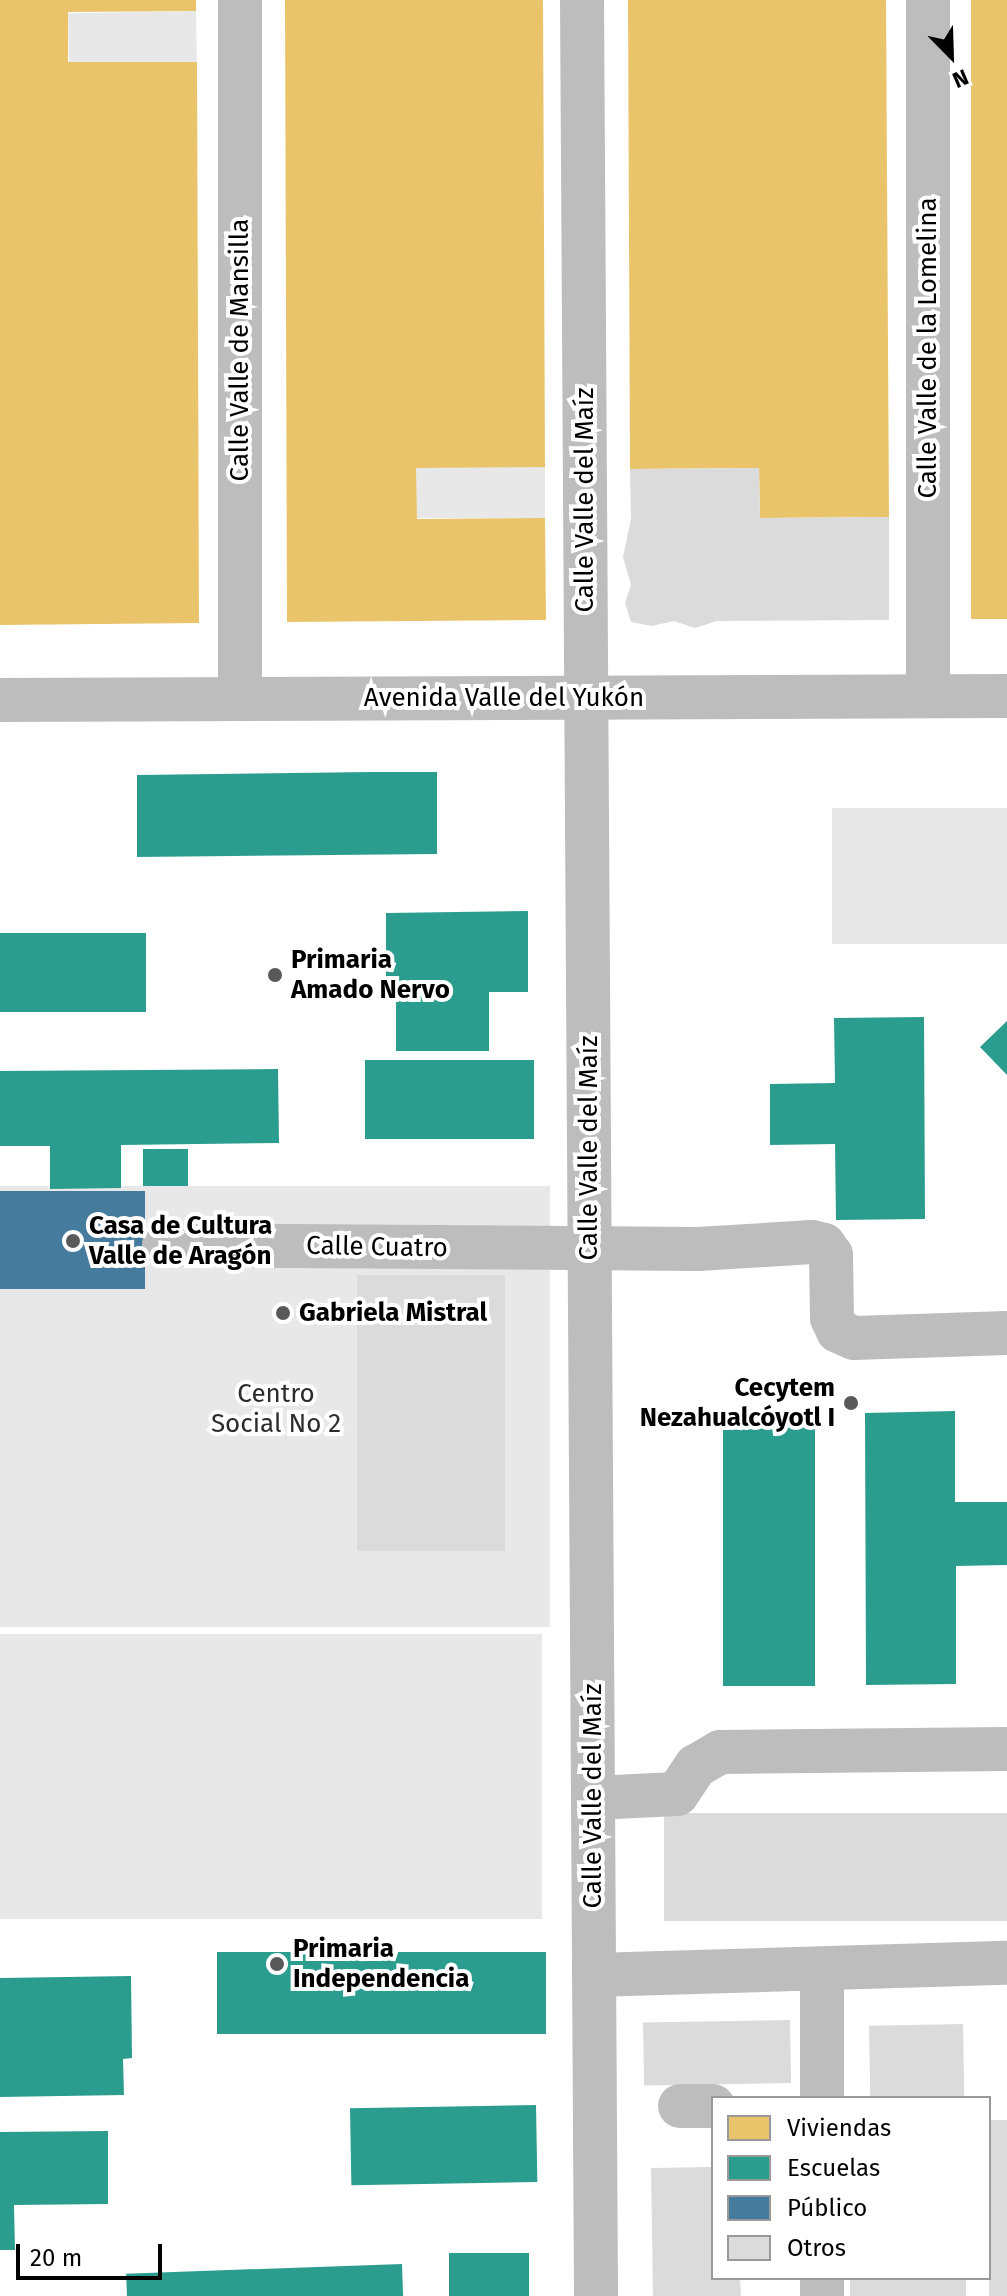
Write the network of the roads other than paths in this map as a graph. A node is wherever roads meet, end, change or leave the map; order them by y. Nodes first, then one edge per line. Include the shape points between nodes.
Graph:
1 (240, 0) edge
2 (582, 0) edge
3 (928, 0) edge
4 (928, 696) junction
5 (1007, 696) edge
6 (586, 698) junction
7 (240, 699) junction
8 (0, 700) edge
9 (164, 1245) dead end
10 (590, 1249) junction
11 (1007, 1333) edge
12 (1007, 1749) edge
13 (593, 1798) junction
14 (1007, 1963) edge
15 (822, 1969) junction
16 (594, 1975) junction
17 (822, 2096) edge
18 (596, 2296) edge

1 - 7 street, Calle Valle de Mansilla
2 - 6 street, Calle Valle del Maíz
3 - 4 street, Calle Valle de la Lomelina
4 - 5 street, Avenida Valle del Yukón
4 - 6 street, Avenida Valle del Yukón
6 - 7 street, Avenida Valle del Yukón
6 - 10 street, Calle Valle del Maíz
7 - 8 street, Avenida Valle del Yukón
9 - 10 street, Calle Cuatro
10 - 11 street, Calle Cuatro via 812,1242 824,1245 831,1255 832,1318 846,1334
10 - 13 street, Calle Valle del Maíz
12 - 13 street via 720,1752 696,1766 677,1794
13 - 16 street, Calle Valle del Maíz
14 - 15 street
15 - 16 street
15 - 17 street
16 - 18 street, Calle Valle del Maíz

